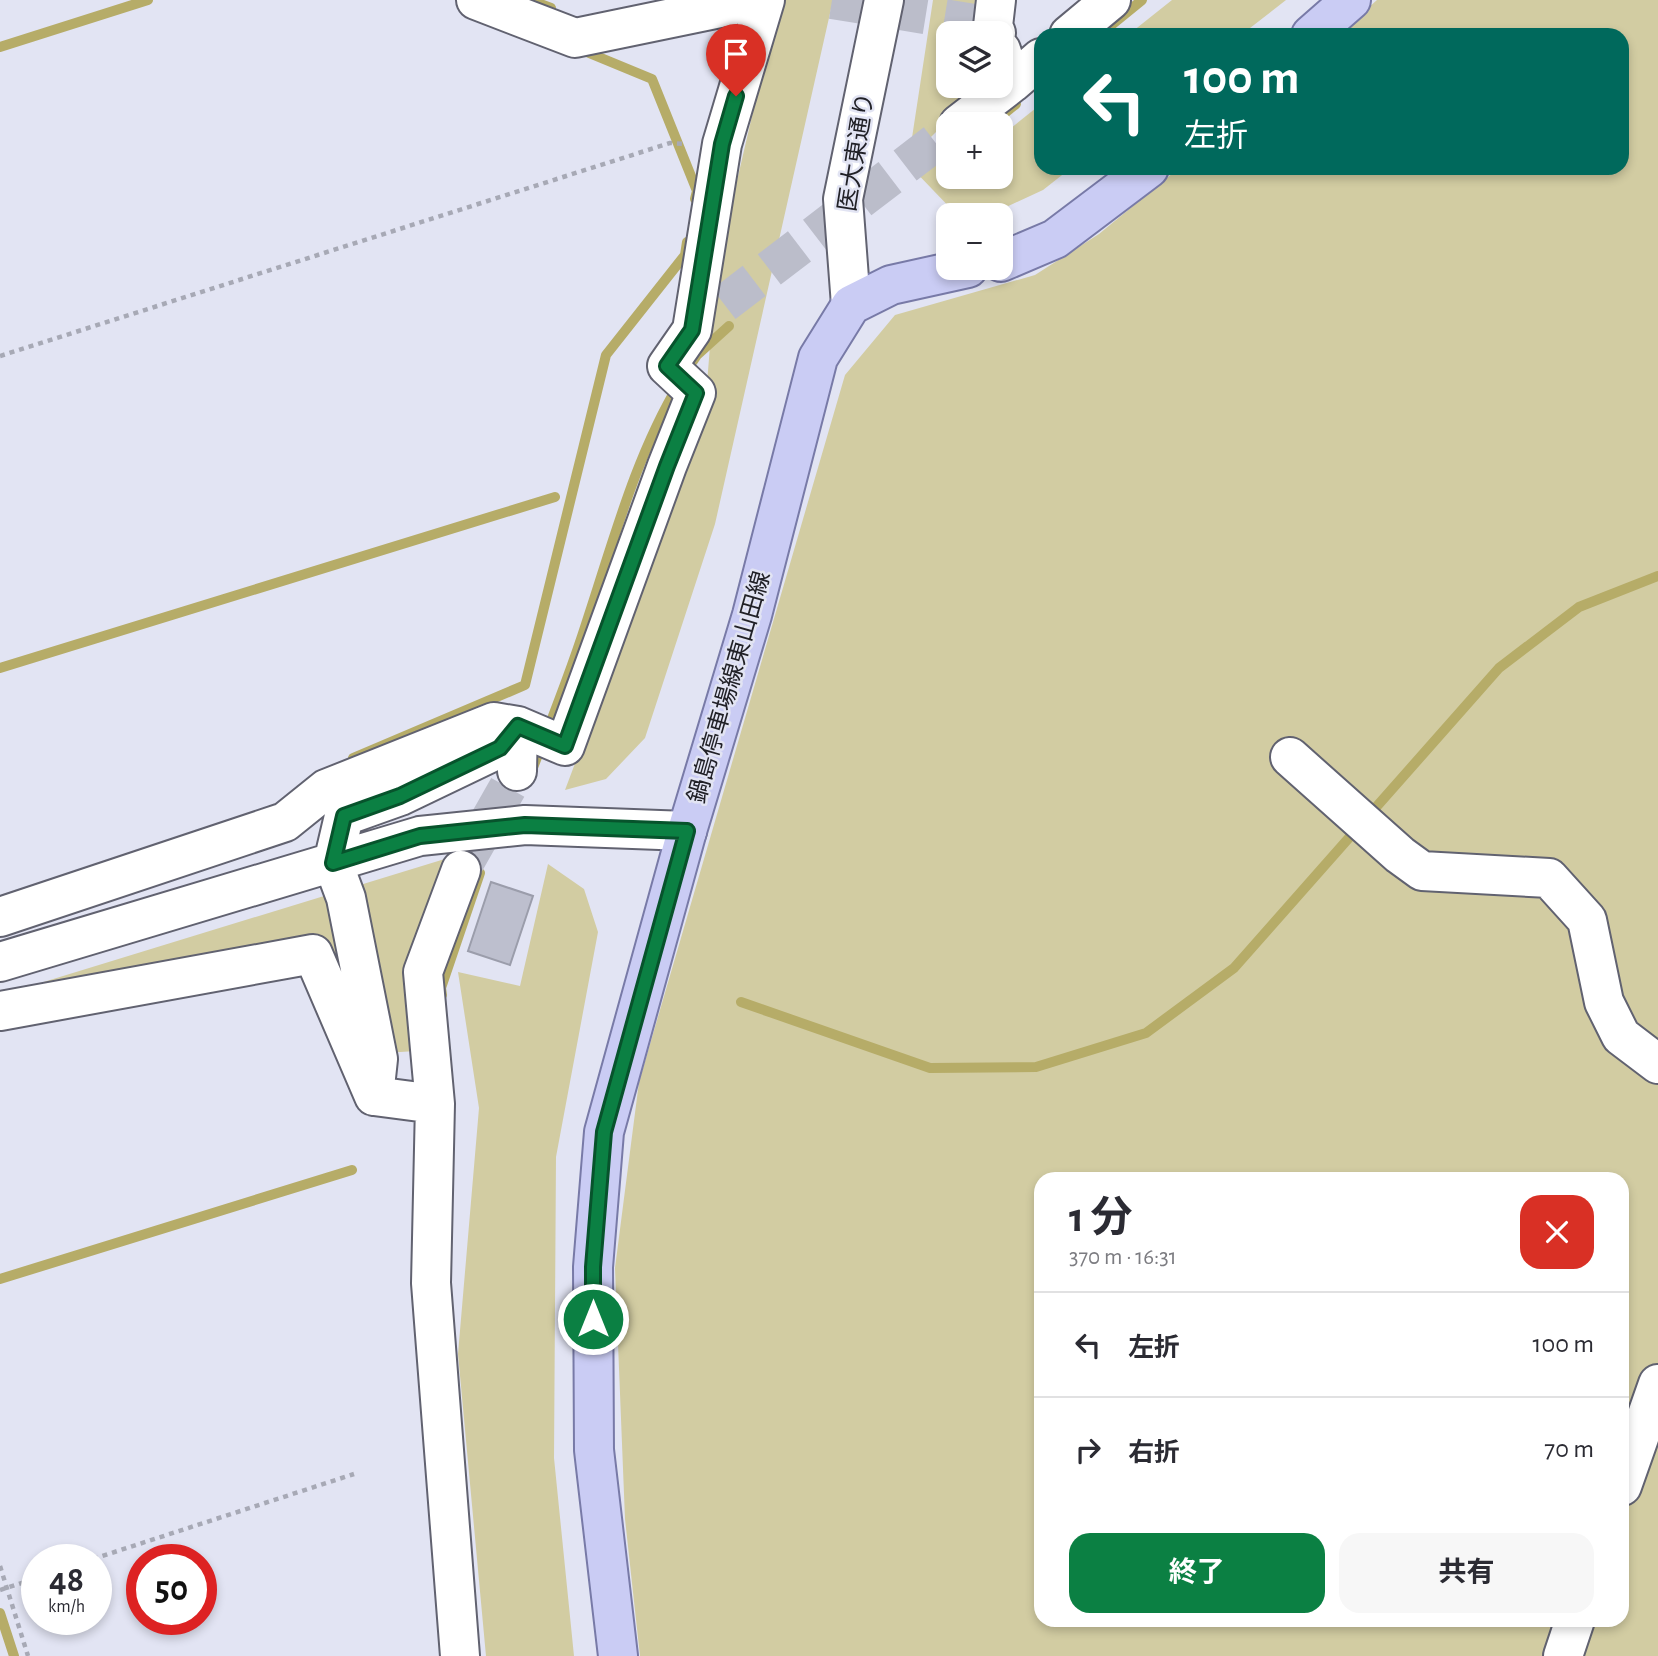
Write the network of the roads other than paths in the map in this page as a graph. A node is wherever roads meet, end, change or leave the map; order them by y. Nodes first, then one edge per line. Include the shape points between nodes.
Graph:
1 (476, 0) edge
2 (748, 0) edge
3 (765, 0) edge
4 (884, 0) edge
5 (996, 0) edge
6 (1111, 0) edge
7 (1351, 0) edge
8 (994, 21) edge
9 (1077, 28) edge
10 (1319, 28) edge
11 (1034, 60) edge
12 (1013, 64) edge
13 (978, 98) edge
14 (966, 112) edge
15 (1140, 175) edge
16 (1013, 257) edge
17 (936, 275) edge
18 (724, 304) tunnel mouth
19 (850, 305) junction
20 (692, 330) junction
21 (523, 729) junction
22 (1290, 757) dead end
23 (517, 771) tunnel mouth
24 (687, 831) junction
25 (333, 863) junction
26 (461, 870) tunnel mouth
27 (0, 917) edge
28 (0, 962) edge
29 (0, 1011) edge
30 (1658, 1064) edge
31 (374, 1096) junction
32 (435, 1104) junction
33 (1658, 1384) edge
34 (1629, 1466) edge
35 (1573, 1627) edge
36 (460, 1656) edge
37 (618, 1656) edge
38 (1563, 1656) edge

1 - 2 street via 575,38
3 - 20 street via 722,144
4 - 19 street, 医大東通り via 844,199
5 - 8 street
6 - 9 street
7 - 10 main road
11 - 12 street
13 - 14 street
15 - 16 main road via 1055,239
17 - 19 main road via 891,285
18 - 20 street
19 - 24 main road, 鍋島停車場線東山田線 via 818,358 752,615
20 - 21 street via 667,366 696,393 565,746
21 - 23 street
21 - 25 street via 500,748 400,796 344,816
21 - 27 street via 494,722 326,789 285,822
22 - 30 street via 1422,871 1549,878 1587,920 1604,1002 1621,1036
24 - 25 street via 525,825 420,836
24 - 37 main road, 鍋島停車場線東山田線 via 604,1132 593,1267 594,1450
25 - 28 street
25 - 31 street via 345,898 378,1059
26 - 32 street via 423,972
29 - 31 street via 313,954
31 - 32 street
32 - 36 street via 431,1283
33 - 34 street
35 - 38 street

